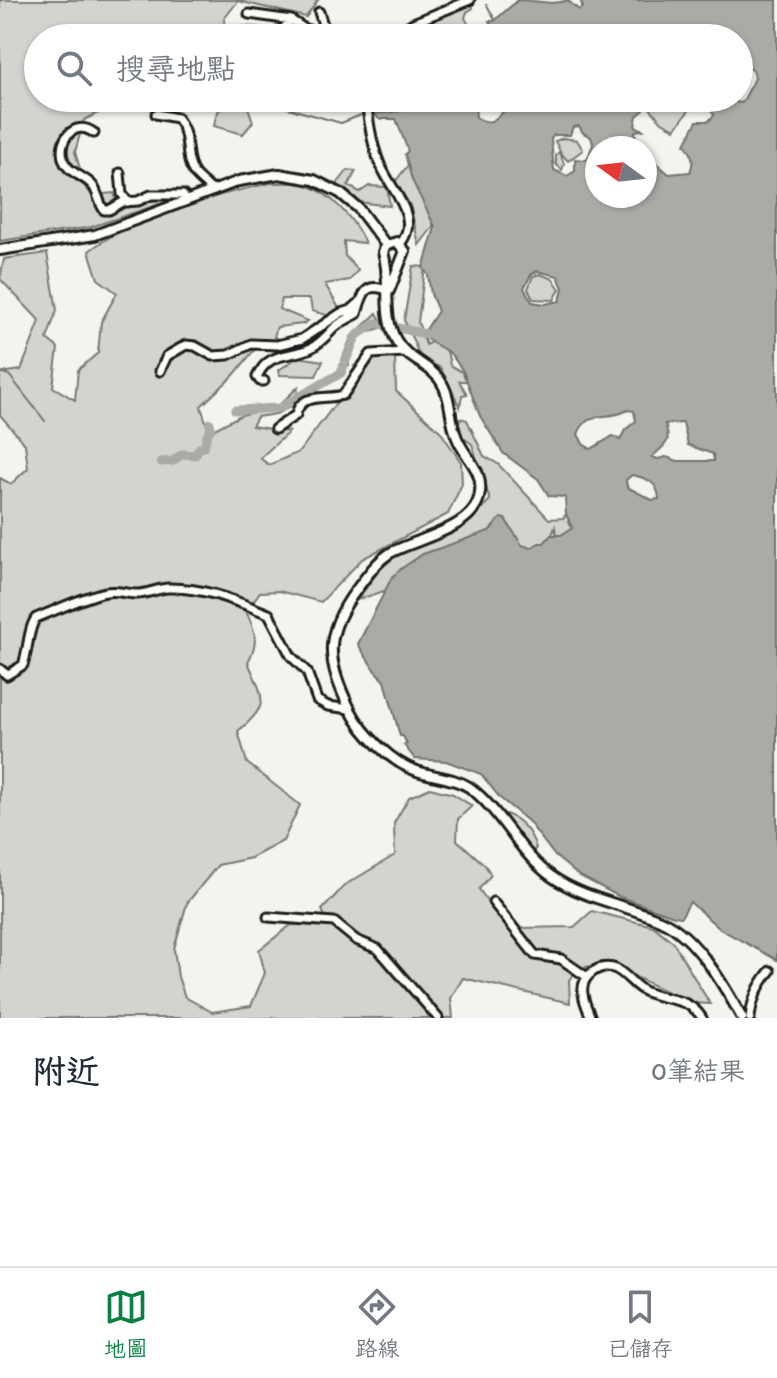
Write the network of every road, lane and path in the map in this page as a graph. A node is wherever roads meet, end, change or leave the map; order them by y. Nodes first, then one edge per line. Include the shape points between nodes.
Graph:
1 (470, 0) edge
2 (319, 12) dead end
3 (249, 14) dead end
4 (291, 20) junction
5 (287, 24) edge
6 (297, 24) edge
7 (323, 24) edge
8 (412, 24) edge
9 (369, 112) edge
10 (156, 114) dead end
11 (94, 133) dead end
12 (120, 173) dead end
13 (213, 191) junction
14 (186, 201) junction
15 (128, 202) junction
16 (401, 243) junction
17 (386, 245) junction
18 (0, 250) edge
19 (386, 259) junction
20 (403, 259) junction
21 (389, 291) junction
22 (361, 301) junction
23 (405, 352) junction
24 (160, 371) dead end
25 (264, 381) dead end
26 (275, 429) dead end
27 (0, 669) edge
28 (350, 709) junction
29 (493, 902) dead end
30 (268, 917) dead end
31 (770, 971) dead end
32 (587, 977) junction
33 (438, 1018) edge
34 (591, 1018) edge
35 (702, 1018) edge
36 (742, 1018) edge
37 (750, 1018) edge

1 - 8 street
2 - 7 street
3 - 4 street
4 - 5 street
4 - 6 street
9 - 16 street via 378,163 407,215 408,234
10 - 13 street via 177,118 185,128 189,162
11 - 15 street via 79,127 68,135 60,151 64,165 93,187 104,210
12 - 15 street
13 - 14 main road
13 - 17 main road via 265,175 307,178 346,198
14 - 15 street via 167,193
14 - 18 main road via 95,235
16 - 17 main road
16 - 20 main road
17 - 19 main road
19 - 20 main road
19 - 21 main road
20 - 21 main road
21 - 22 street via 369,288
21 - 23 main road via 390,326
22 - 24 street via 302,339 251,344 213,356 186,345 167,356
22 - 25 street via 357,314 308,350 267,363 257,377
23 - 26 street via 371,354 343,395 302,401 296,415
23 - 28 main road via 444,386 455,435 476,469 480,493 464,521 379,561 342,610 331,649
27 - 28 street via 7,675 23,665 36,618 105,592 201,590 269,614 291,656 307,672 317,700
28 - 36 main road via 367,733 401,763 473,791 534,861 558,880 676,929 718,977
29 - 32 street via 535,955 561,959
30 - 33 street via 334,922 378,949
31 - 37 street via 752,1001
32 - 34 street via 583,995
32 - 35 street via 603,967 615,969 647,992 690,1004

